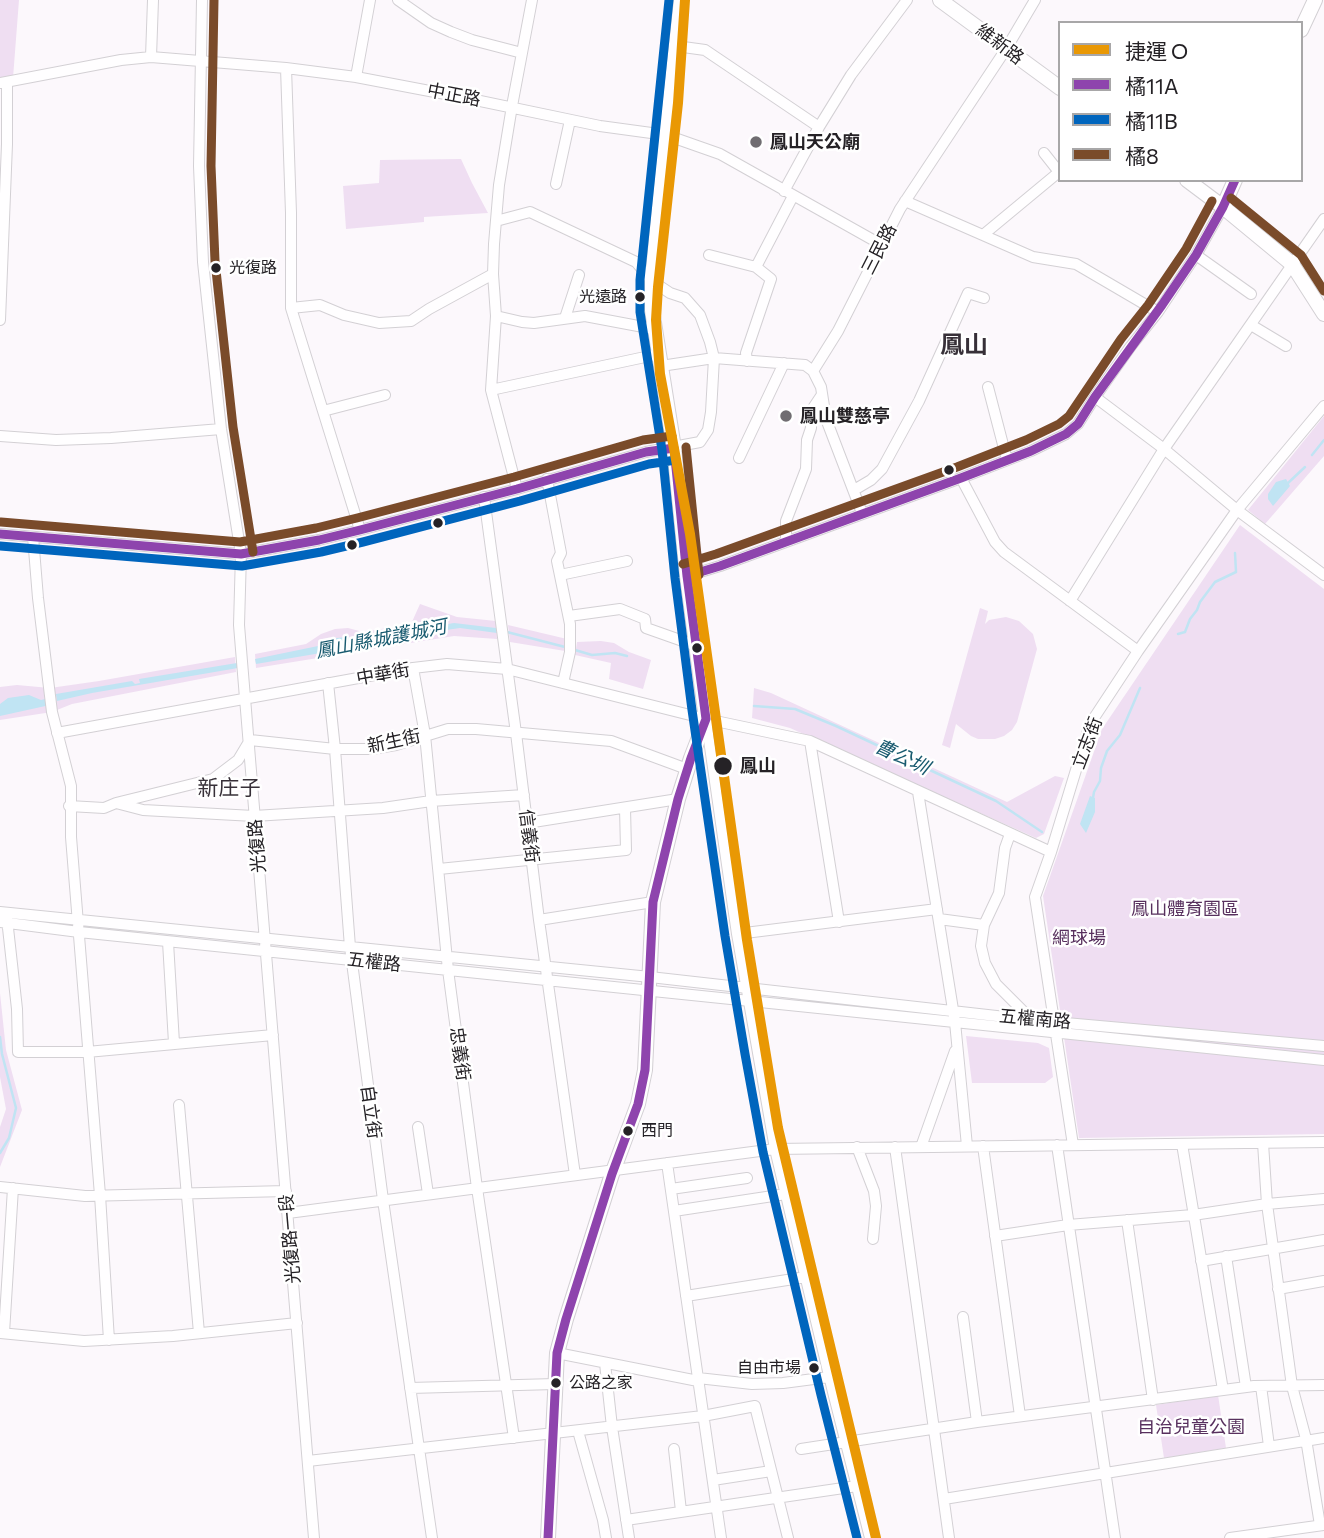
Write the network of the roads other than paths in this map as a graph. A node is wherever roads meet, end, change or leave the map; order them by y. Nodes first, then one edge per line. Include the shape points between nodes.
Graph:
1 (153, 0) edge
2 (202, 0) edge
3 (370, 0) edge
4 (398, 0) edge
5 (532, 0) edge
6 (681, 0) edge
7 (907, 0) edge
8 (940, 0) edge
9 (1035, 0) edge
10 (1315, 0) edge
11 (1303, 26) edge
12 (676, 46) junction
13 (1006, 48) junction
14 (522, 53) junction
15 (151, 57) junction
16 (200, 62) junction
17 (286, 68) junction
18 (356, 77) junction
19 (4, 82) edge
20 (1058, 87) edge
21 (512, 106) junction
22 (570, 120) junction
23 (819, 127) junction
24 (666, 135) junction
25 (1044, 153) dead end
26 (1058, 171) edge
27 (1058, 173) edge
28 (1189, 182) edge
29 (1234, 182) edge
30 (556, 184) dead end
31 (789, 194) junction
32 (905, 201) junction
33 (1223, 207) junction
34 (1324, 219) edge
35 (496, 221) junction
36 (983, 235) junction
37 (882, 245) junction
38 (709, 255) dead end
39 (1196, 255) junction
40 (1292, 264) junction
41 (756, 267) junction
42 (493, 274) junction
43 (579, 275) dead end
44 (652, 281) junction
45 (1251, 294) dead end
46 (984, 298) dead end
47 (291, 308) junction
48 (1157, 312) junction
49 (1324, 314) edge
50 (496, 316) junction
51 (565, 318) junction
52 (0, 320) edge
53 (1251, 325) junction
54 (654, 329) junction
55 (1286, 346) dead end
56 (714, 358) junction
57 (660, 360) junction
58 (747, 361) junction
59 (784, 363) junction
60 (813, 371) junction
61 (988, 387) dead end
62 (491, 390) junction
63 (385, 395) dead end
64 (821, 396) junction
65 (1095, 397) junction
66 (1324, 406) edge
67 (323, 411) junction
68 (221, 429) junction
69 (0, 436) edge
70 (674, 447) junction
71 (1164, 449) junction
72 (739, 458) dead end
73 (1007, 460) junction
74 (961, 478) junction
75 (547, 480) junction
76 (517, 489) junction
77 (853, 490) junction
78 (484, 497) junction
79 (1237, 510) junction
80 (862, 513) junction
81 (360, 530) junction
82 (0, 534) edge
83 (33, 537) junction
84 (786, 541) junction
85 (241, 554) junction
86 (627, 561) dead end
87 (560, 575) junction
88 (1324, 575) edge
89 (687, 576) junction
90 (1070, 601) junction
91 (569, 616) junction
92 (697, 646) junction
93 (1138, 651) junction
94 (413, 668) junction
95 (507, 669) junction
96 (328, 683) junction
97 (563, 683) junction
98 (245, 700) junction
99 (706, 719) junction
100 (57, 733) junction
101 (516, 733) junction
102 (425, 735) junction
103 (250, 740) junction
104 (810, 741) junction
105 (335, 749) junction
106 (687, 769) junction
107 (918, 792) junction
108 (524, 795) junction
109 (678, 799) junction
110 (431, 802) junction
111 (116, 803) junction
112 (69, 806) junction
113 (625, 808) junction
114 (339, 811) junction
115 (254, 816) junction
116 (527, 823) junction
117 (1010, 834) junction
118 (1051, 852) junction
119 (532, 859) junction
120 (439, 869) junction
121 (653, 902) junction
122 (938, 914) junction
123 (3, 918) edge
124 (78, 920) junction
125 (539, 920) junction
126 (839, 922) junction
127 (984, 925) junction
128 (79, 932) junction
129 (737, 934) junction
130 (168, 942) junction
131 (266, 946) junction
132 (349, 947) junction
133 (447, 957) junction
134 (352, 960) junction
135 (546, 967) junction
136 (449, 970) junction
137 (548, 981) junction
138 (650, 984) junction
139 (746, 988) junction
140 (749, 1002) junction
141 (953, 1017) junction
142 (1032, 1020) junction
143 (1054, 1021) junction
144 (1057, 1034) junction
145 (272, 1035) junction
146 (174, 1044) junction
147 (957, 1046) junction
148 (1324, 1046) edge
149 (87, 1052) junction
150 (1324, 1060) edge
151 (179, 1105) dead end
152 (418, 1127) dead end
153 (1324, 1142) edge
154 (1264, 1143) junction
155 (1182, 1144) junction
156 (1057, 1145) junction
157 (1073, 1145) junction
158 (967, 1146) junction
159 (983, 1146) junction
160 (857, 1147) junction
161 (895, 1147) junction
162 (921, 1147) junction
163 (775, 1149) junction
164 (667, 1163) junction
165 (615, 1170) junction
166 (575, 1175) junction
167 (747, 1178) dead end
168 (0, 1186) edge
169 (13, 1188) junction
170 (477, 1188) junction
171 (671, 1189) junction
172 (286, 1191) junction
173 (187, 1194) junction
174 (428, 1194) junction
175 (786, 1194) junction
176 (100, 1195) junction
177 (1324, 1199) edge
178 (383, 1200) junction
179 (1267, 1204) junction
180 (674, 1211) junction
181 (288, 1213) junction
182 (1193, 1215) junction
183 (1127, 1220) junction
184 (1068, 1225) junction
185 (995, 1236) junction
186 (873, 1239) dead end
187 (1324, 1240) edge
188 (1273, 1249) junction
189 (1226, 1256) junction
190 (1200, 1261) junction
191 (806, 1277) junction
192 (1324, 1281) edge
193 (1278, 1289) junction
194 (686, 1296) junction
195 (963, 1317) dead end
196 (297, 1323) junction
197 (2, 1333) edge
198 (199, 1333) junction
199 (109, 1340) junction
200 (557, 1353) junction
201 (605, 1363) junction
202 (829, 1377) junction
203 (698, 1380) junction
204 (506, 1384) junction
205 (555, 1384) junction
206 (1324, 1385) edge
207 (1261, 1386) junction
208 (1292, 1386) junction
209 (1246, 1387) junction
210 (410, 1388) junction
211 (1223, 1390) junction
212 (1153, 1400) junction
213 (1097, 1408) junction
214 (704, 1416) junction
215 (1020, 1416) junction
216 (977, 1422) junction
217 (612, 1427) junction
218 (934, 1429) junction
219 (578, 1431) junction
220 (554, 1434) junction
221 (514, 1438) junction
222 (1324, 1438) edge
223 (1306, 1440) junction
224 (846, 1443) junction
225 (1269, 1446) junction
226 (419, 1449) junction
227 (674, 1449) dead end
228 (801, 1449) dead end
229 (308, 1461) junction
230 (771, 1471) junction
231 (1106, 1472) junction
232 (713, 1480) junction
233 (857, 1486) junction
234 (778, 1497) junction
235 (944, 1499) junction
236 (716, 1506) junction
237 (681, 1511) junction
238 (626, 1520) junction
239 (1322, 1525) edge
240 (314, 1538) edge
241 (432, 1538) edge
242 (548, 1538) edge
243 (606, 1538) edge
244 (629, 1538) edge
245 (721, 1538) edge
246 (788, 1538) edge
247 (870, 1538) edge
248 (949, 1538) edge
249 (1115, 1538) edge
250 (1230, 1538) edge

1 - 15 street
2 - 16 street, 光復路
3 - 18 street
4 - 14 street via 451,32
5 - 14 street
6 - 12 main road
7 - 23 street
8 - 13 main road, 維新路
9 - 13 street, 三民路
10 - 11 main road
12 - 23 street via 705,50
12 - 24 main road
13 - 20 main road, 維新路
13 - 32 street, 三民路
14 - 21 street
15 - 16 street, 中正路
15 - 19 street, 中正路
16 - 17 street, 中正路
16 - 68 street, 光復路 via 203,262
17 - 18 street, 中正路
17 - 47 street
18 - 21 street, 中正路
19 - 52 street via 7,144
21 - 22 street, 中正路
21 - 35 street
22 - 24 street, 中正路
22 - 30 street
23 - 31 street
24 - 31 street, 中正路 via 720,154
24 - 44 main road
25 - 26 street
27 - 36 street
28 - 33 main road
29 - 33 main road
31 - 37 street, 中正路
31 - 41 street
32 - 36 street
32 - 37 street, 三民路
33 - 39 street
33 - 40 main road
34 - 40 street
35 - 42 street
35 - 44 street via 530,212 636,262
36 - 48 street via 1033,257 1076,264
37 - 60 street, 三民路
38 - 41 street
39 - 45 street
39 - 48 street
40 - 49 main road
40 - 53 street
41 - 58 street via 771,279
42 - 47 street via 411,321 379,323 320,305
42 - 50 street
43 - 51 street
44 - 54 main road
44 - 56 street via 685,298 700,315
46 - 77 street via 968,293 882,469
47 - 67 street
48 - 65 street
50 - 51 street via 534,323
50 - 62 street
51 - 54 street via 585,316
53 - 55 street
53 - 71 street
54 - 57 main road
56 - 57 street
56 - 58 street
56 - 70 street via 708,430 700,442
57 - 62 street
57 - 70 main road
58 - 59 street
59 - 60 street via 805,365
59 - 72 street
60 - 64 street
61 - 73 street
62 - 76 street
63 - 67 street
64 - 77 street
64 - 84 street via 811,411 806,469 786,521
65 - 71 street
65 - 73 street via 1079,424 1066,434
66 - 79 street, 立志街
67 - 81 street
68 - 69 street via 56,440
68 - 85 street, 光復路
70 - 75 street
70 - 89 main road
71 - 79 street
71 - 90 street
73 - 74 street
74 - 80 street
74 - 90 street via 995,542
75 - 76 street
75 - 87 street via 561,553 557,561
76 - 78 street
77 - 80 street
78 - 81 street
78 - 95 street, 信義街
79 - 88 street
79 - 93 street, 立志街
80 - 84 street
81 - 85 street
82 - 83 street
83 - 85 street
83 - 100 street
84 - 89 street
85 - 98 street, 光復路 via 239,625
86 - 87 street
87 - 91 street
89 - 92 main road
90 - 93 street
91 - 92 street via 620,609 645,620 646,628
91 - 97 street via 570,648
92 - 99 main road
93 - 118 street, 立志街 via 1090,724
94 - 95 street, 中華街 via 447,664
94 - 96 street, 中華街
94 - 102 street, 忠義街
95 - 97 street, 中華街
95 - 101 street, 信義街
96 - 98 street, 中華街
96 - 105 street, 自立街
97 - 99 street, 中華街
98 - 100 street, 中華街
98 - 103 street, 光復路
99 - 104 street, 中華街
99 - 106 main road
99 - 129 street
100 - 112 street via 71,786
101 - 102 street, 新生街 via 448,729
101 - 106 street, 新生街 via 611,741
101 - 108 street, 信義街
102 - 105 street, 新生街 via 372,749
102 - 110 street, 忠義街
103 - 105 street, 新生街
103 - 111 street via 238,760 213,779
103 - 115 street, 光復路
104 - 107 street, 中華街
104 - 126 street
105 - 114 street, 自立街
106 - 109 main road
107 - 117 street, 中華街
107 - 122 street
108 - 110 street
108 - 116 street, 信義街
109 - 113 street
109 - 121 main road
110 - 114 street
110 - 120 street, 忠義街
111 - 112 street via 104,808
111 - 115 street via 144,810
112 - 124 street
113 - 116 street
113 - 119 street via 626,850
114 - 115 street
114 - 132 street, 自立街
115 - 131 street, 光復路
116 - 119 street, 信義街
117 - 118 street, 中華街
117 - 127 street via 999,893
118 - 143 street, 立志街 via 1035,897
119 - 120 street
119 - 125 street, 信義街
120 - 133 street, 忠義街
121 - 125 street
121 - 138 main road
122 - 126 street
122 - 127 street
122 - 141 street
123 - 124 street, 五權路
123 - 128 street, 五權路
123 - 149 street via 17,1009 18,1052
124 - 128 street
124 - 131 street, 五權路
125 - 135 street, 信義街
126 - 129 street
127 - 142 street via 981,946 985,963 996,984
128 - 130 street, 五權路
128 - 149 street
129 - 139 street
130 - 131 street, 五權路
130 - 146 street
131 - 132 street, 五權路
131 - 134 street, 五權路
131 - 145 street, 光復路一段
132 - 133 street, 五權路
132 - 134 street, 自立街
133 - 135 street, 五權路
133 - 136 street, 忠義街
134 - 136 street, 五權路
134 - 178 street, 自立街
135 - 137 street, 信義街
135 - 138 street, 五權路
136 - 137 street, 五權路
136 - 170 street, 忠義街
137 - 138 street, 五權路
137 - 166 street, 信義街
138 - 139 street, 五權路
138 - 140 street, 五權路
138 - 165 main road via 645,1070
139 - 140 street
139 - 141 street, 五權南路
140 - 141 street, 五權南路
140 - 163 street
141 - 142 street, 五權南路
141 - 144 street, 五權南路
141 - 147 street
142 - 143 street, 五權南路
143 - 144 street, 立志街
143 - 148 street, 五權南路
144 - 150 street, 五權南路
144 - 157 street, 立志街
145 - 146 street
145 - 172 street, 光復路一段
146 - 149 street
147 - 158 street
147 - 162 street
149 - 176 street
151 - 173 street
152 - 174 street
153 - 154 street
154 - 155 street
154 - 179 street
155 - 157 street
155 - 182 street
156 - 157 street
156 - 159 street
156 - 184 street
158 - 159 street
158 - 162 street
159 - 185 street
160 - 161 street
160 - 163 street
160 - 186 street via 874,1191
161 - 162 street
161 - 218 street
163 - 164 street
163 - 175 street
164 - 165 street
164 - 171 street
165 - 166 street
165 - 200 main road
166 - 170 street
167 - 171 street
168 - 169 street
169 - 176 street
169 - 197 street
170 - 174 street
170 - 204 street, 忠義街
171 - 180 street
172 - 173 street
172 - 181 street, 光復路一段
173 - 176 street
173 - 198 street
174 - 178 street
175 - 180 street
175 - 191 street
176 - 199 street
177 - 179 street
178 - 181 street
178 - 210 street, 自立街
179 - 182 street
179 - 188 street
180 - 194 street
181 - 196 street, 光復路一段
182 - 183 street
182 - 190 street
183 - 184 street
183 - 212 street
184 - 185 street
184 - 213 street
185 - 215 street
187 - 188 street
188 - 189 street
188 - 193 street
189 - 190 street
189 - 209 street
190 - 211 street
191 - 194 street
191 - 202 street
192 - 193 street
193 - 208 street
194 - 203 street
195 - 216 street
196 - 198 street
196 - 229 street, 光復路一段
197 - 199 street
198 - 199 street
200 - 201 street
200 - 205 main road
201 - 203 street
201 - 217 street
202 - 203 street via 752,1384
202 - 224 street
203 - 214 street
204 - 205 street
204 - 210 street
204 - 221 street, 忠義街
205 - 220 main road
206 - 208 street
207 - 208 street
207 - 209 street
207 - 225 street
208 - 223 street
209 - 211 street
210 - 226 street, 自立街
211 - 212 street
212 - 213 street
213 - 215 street
213 - 231 street
214 - 217 street
214 - 230 street via 755,1406
214 - 232 street
215 - 216 street
216 - 218 street
217 - 219 street
217 - 238 street
218 - 224 street
218 - 235 street
219 - 220 street
219 - 243 street
220 - 221 street
220 - 242 main road
221 - 226 street
222 - 223 street
223 - 225 street
223 - 239 street
224 - 228 street
224 - 233 street
225 - 231 street
226 - 229 street
226 - 241 street, 自立街
227 - 237 street
229 - 240 street, 光復路一段
230 - 232 street
230 - 234 street
231 - 235 street
231 - 249 street
232 - 236 street
233 - 234 street
233 - 247 street
234 - 236 street
234 - 246 street
235 - 248 street
236 - 237 street
236 - 245 street
237 - 238 street
238 - 244 street
239 - 250 street

